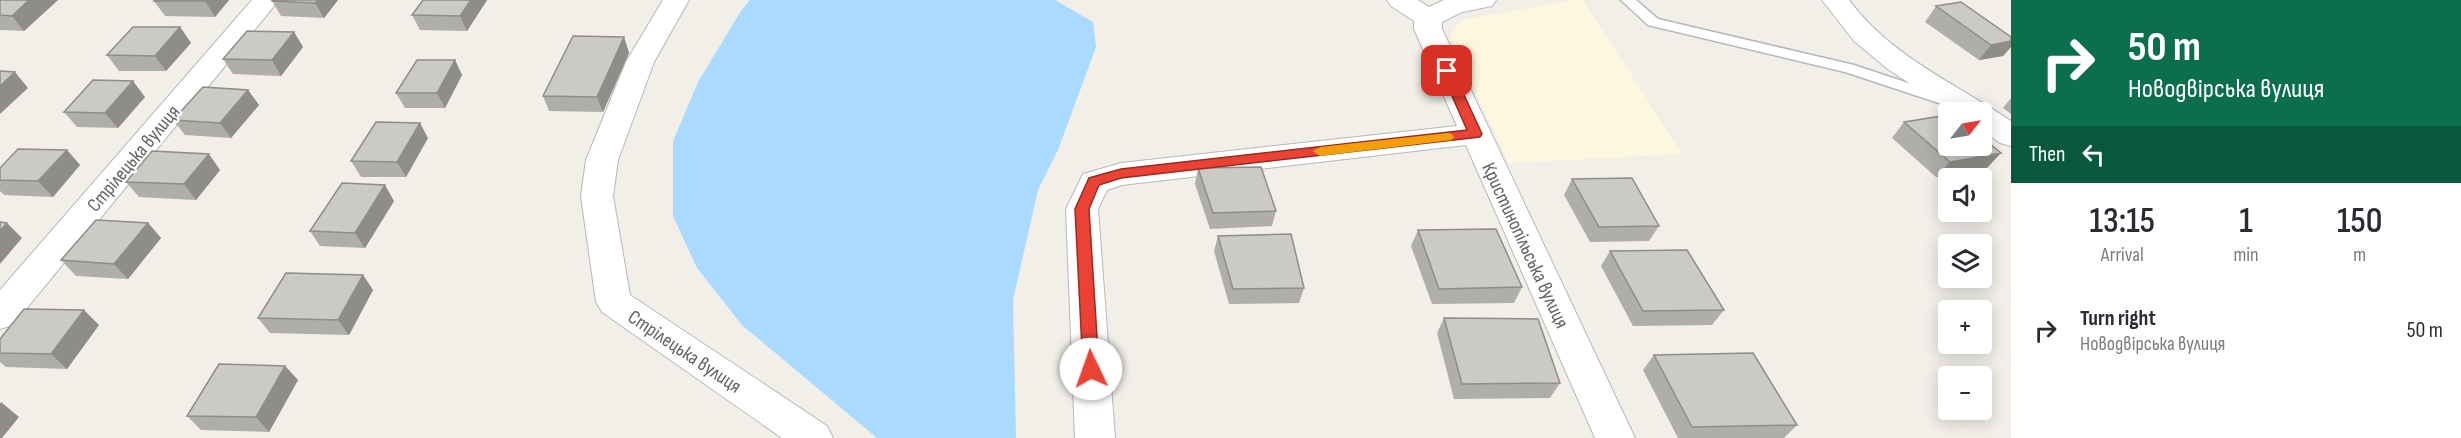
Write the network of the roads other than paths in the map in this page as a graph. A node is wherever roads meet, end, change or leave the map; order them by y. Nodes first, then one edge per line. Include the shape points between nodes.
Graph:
1 (266, 0) edge
2 (676, 0) edge
3 (1400, 0) edge
4 (1483, 0) edge
5 (1628, 0) edge
6 (1835, 0) edge
7 (1428, 18) junction
8 (1946, 102) edge
9 (1959, 102) edge
10 (1992, 123) edge
11 (1475, 134) junction
12 (2011, 136) edge
13 (0, 315) edge
14 (813, 438) edge
15 (1095, 438) edge
16 (1615, 438) edge

1 - 13 street, Стрілецька вулиця
2 - 14 street, Стрілецька вулиця via 640,62 602,160 597,195 614,302
3 - 7 street
4 - 7 street via 1455,5
5 - 8 lane via 1653,22 1849,68
6 - 9 street via 1886,55
7 - 11 street, Кристинопільська вулиця via 1428,29
10 - 12 street
11 - 15 street via 1121,174 1094,182 1082,209
11 - 16 street, Кристинопільська вулиця

